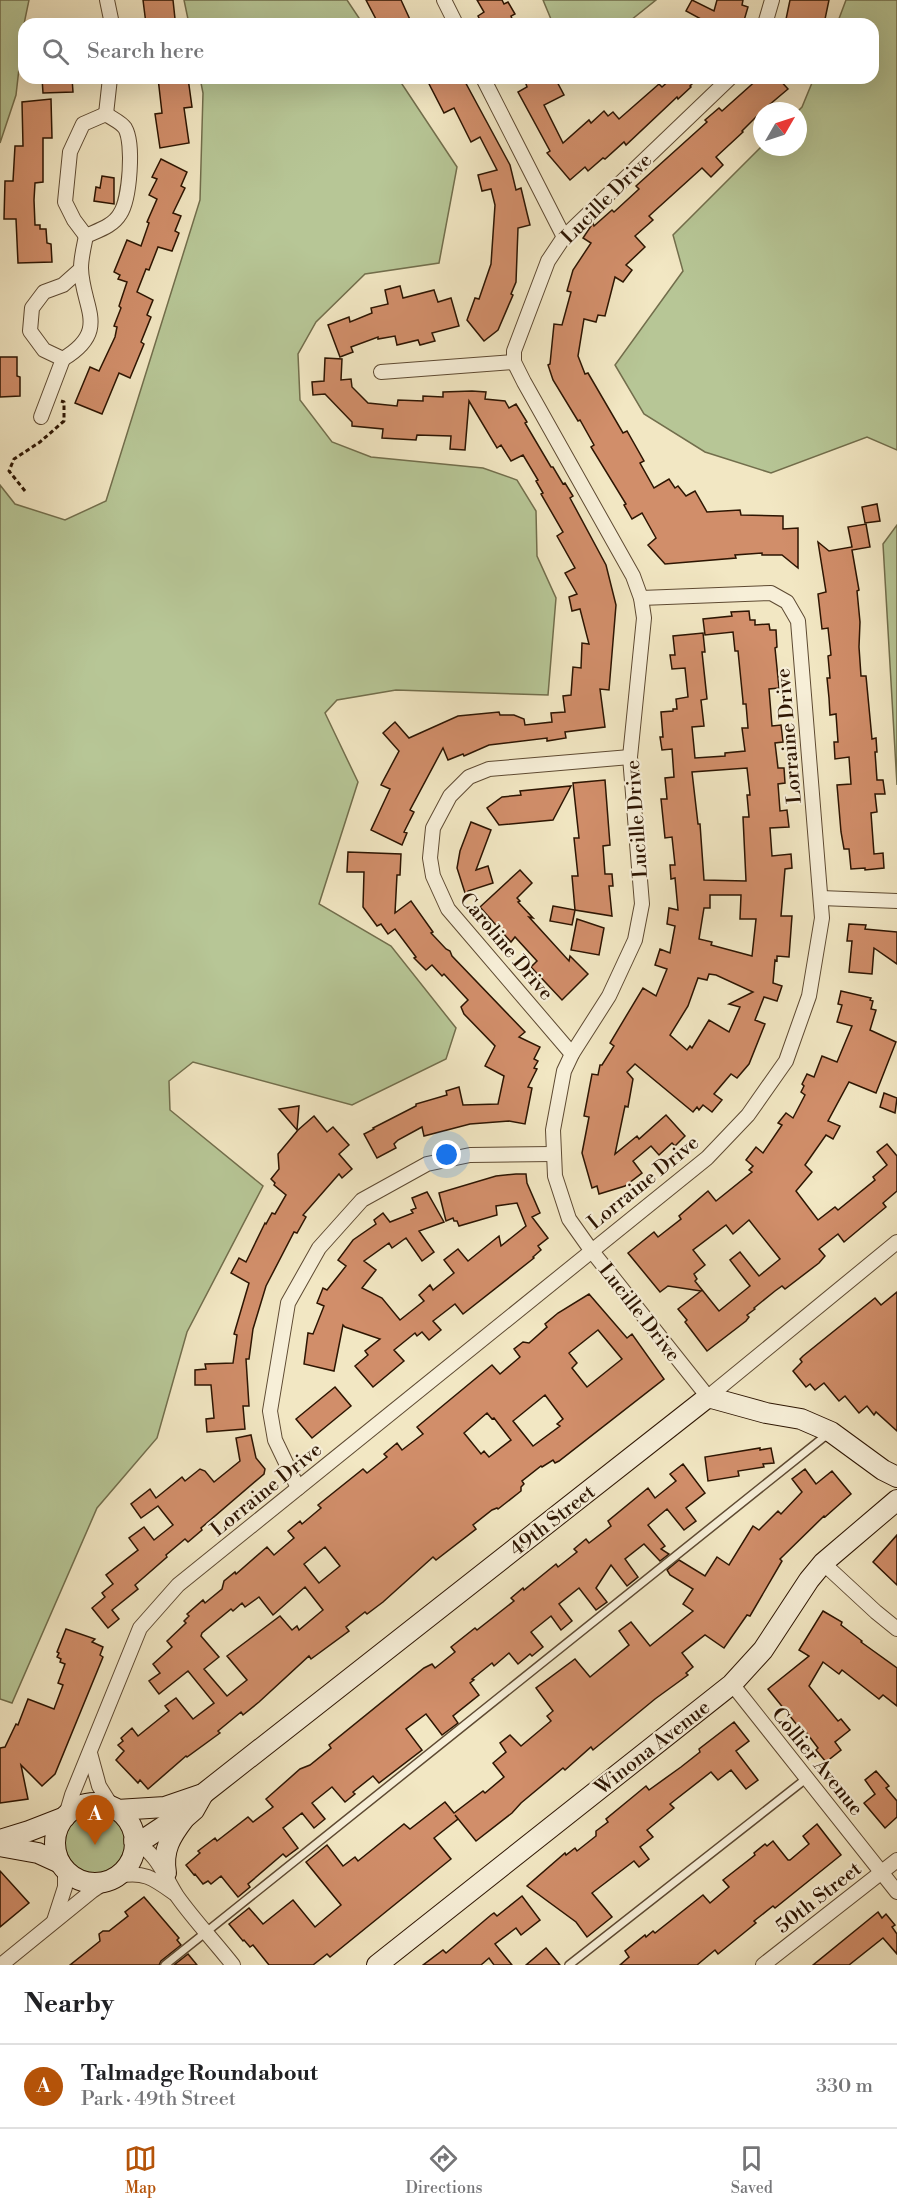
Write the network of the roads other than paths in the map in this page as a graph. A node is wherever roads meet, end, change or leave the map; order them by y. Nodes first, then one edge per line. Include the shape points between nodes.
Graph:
1 (107, 0) edge
2 (444, 0) edge
3 (772, 0) edge
4 (111, 18) edge
5 (453, 18) edge
6 (767, 18) edge
7 (109, 84) edge
8 (486, 84) edge
9 (724, 84) edge
10 (106, 114) junction
11 (86, 236) junction
12 (564, 237) junction
13 (81, 269) junction
14 (63, 359) junction
15 (514, 362) junction
16 (381, 372) dead end
17 (41, 417) dead end
18 (641, 598) junction
19 (630, 757) junction
20 (821, 898) junction
21 (897, 902) edge
22 (572, 1054) junction
23 (553, 1154) junction
24 (897, 1242) edge
25 (591, 1250) junction
26 (708, 1397) junction
27 (831, 1432) junction
28 (897, 1477) edge
29 (298, 1488) junction
30 (897, 1500) edge
31 (823, 1563) junction
32 (897, 1629) edge
33 (732, 1684) junction
34 (90, 1753) junction
35 (807, 1778) junction
36 (203, 1794) junction
37 (114, 1809) junction
38 (65, 1816) junction
39 (186, 1817) junction
40 (0, 1840) edge
41 (134, 1841) junction
42 (0, 1846) edge
43 (897, 1860) edge
44 (63, 1867) junction
45 (881, 1872) junction
46 (166, 1873) junction
47 (112, 1878) junction
48 (897, 1892) edge
49 (176, 1894) junction
50 (54, 1923) junction
51 (206, 1932) junction
52 (2, 1965) edge
53 (165, 1965) edge
54 (233, 1965) edge
55 (377, 1965) edge
56 (569, 1965) edge
57 (763, 1965) edge

1 - 4 street
2 - 5 street
3 - 6 street
7 - 10 street
8 - 12 street
9 - 12 street, Lucille Drive
10 - 11 street via 83,124 70,152 65,202
10 - 11 street via 124,127 131,164 121,213 109,226
11 - 13 street
12 - 15 street, Lucille Drive via 548,261 514,351
13 - 14 street via 91,324 85,339
13 - 14 street via 63,285 44,292 32,308 30,331 44,350
14 - 17 street
15 - 16 street
15 - 18 street, Lucille Drive via 633,576
18 - 19 street, Lucille Drive via 644,618
18 - 20 street, Lorraine Drive via 771,593 787,602 798,621
19 - 22 street, Lucille Drive via 640,918 635,940 609,996
19 - 22 street, Caroline Drive via 489,770 468,777 450,796 433,828 433,876 448,909
20 - 21 street
20 - 25 street, Lorraine Drive via 822,918 809,996 786,1061 748,1115 707,1158
22 - 23 street, Lucille Drive via 564,1071 553,1130
23 - 25 street, Lucille Drive via 555,1176 569,1219
23 - 29 street via 470,1155 427,1164 362,1200 319,1248 288,1303 270,1411 275,1440
24 - 26 street, 49th Street
25 - 26 street, Lucille Drive
25 - 29 street, Lorraine Drive
26 - 27 street via 801,1419
26 - 36 street, 49th Street
27 - 28 street
27 - 51 lane
29 - 34 street, Lorraine Drive via 178,1585 140,1628
30 - 31 street, Winona Avenue
31 - 32 street
31 - 33 street, Winona Avenue via 764,1650
33 - 35 street, Collier Avenue
33 - 55 street, Winona Avenue
34 - 37 street via 99,1786
34 - 38 street, Lorraine Drive
35 - 45 street, Collier Avenue
35 - 56 lane
36 - 37 street, 49th Street via 165,1807
36 - 39 street, 49th Street
37 - 38 street via 93,1803
37 - 41 street via 126,1818
38 - 40 street
38 - 44 street via 56,1834 56,1854
39 - 41 street, 49th Street
39 - 46 street via 166,1848
41 - 46 street via 145,1847
41 - 47 street via 130,1861
42 - 44 street via 47,1856
43 - 45 street, 50th Street
44 - 47 street via 84,1882
44 - 50 street via 65,1887
45 - 48 street, Collier Avenue
45 - 57 street, 50th Street
46 - 49 street
47 - 49 street via 132,1873 145,1875
47 - 50 street
49 - 51 street
50 - 52 street
51 - 53 lane
51 - 54 street

